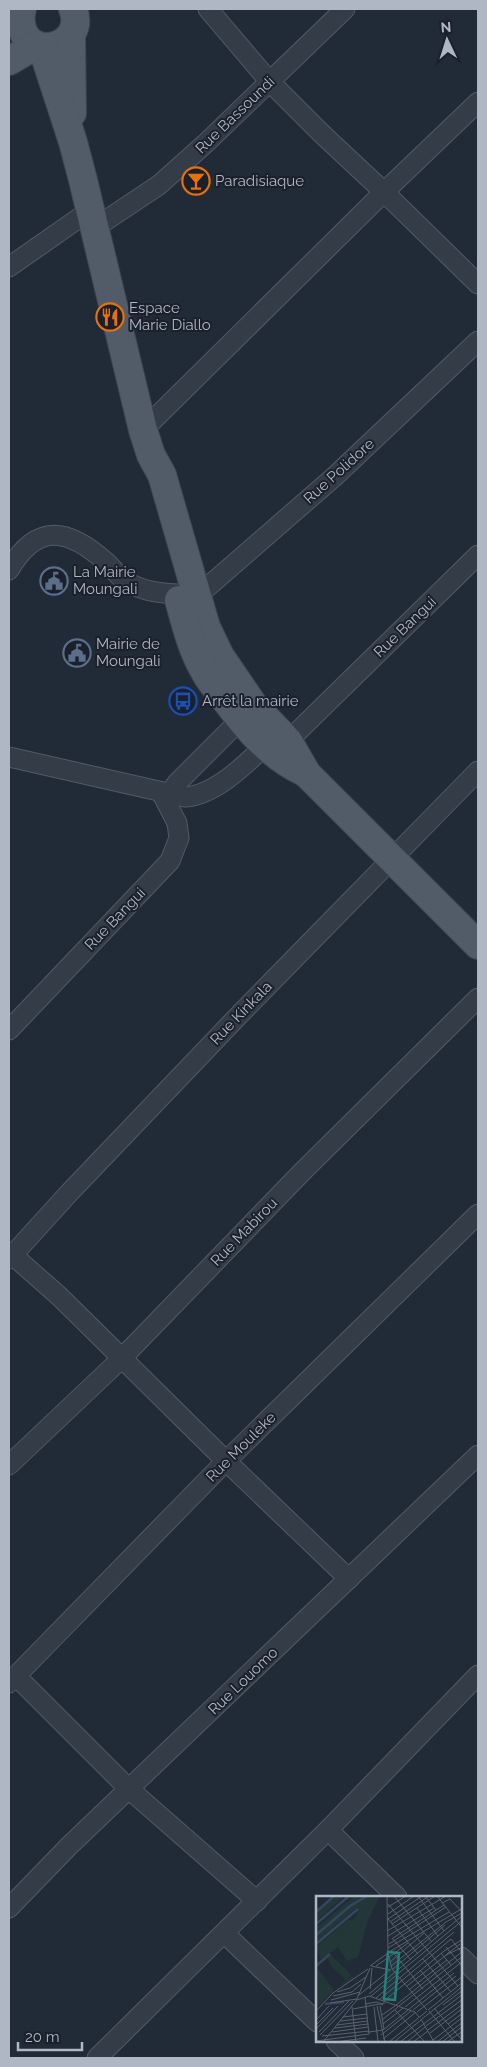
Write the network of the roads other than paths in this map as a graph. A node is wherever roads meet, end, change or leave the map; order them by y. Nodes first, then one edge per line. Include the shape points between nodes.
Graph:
1 (73, 9) edge
2 (208, 9) edge
3 (344, 9) edge
4 (17, 20) edge
5 (71, 36) junction
6 (39, 46) junction
7 (9, 60) edge
8 (270, 82) junction
9 (478, 102) edge
10 (73, 142) junction
11 (384, 192) junction
12 (91, 220) junction
13 (9, 267) edge
14 (478, 284) edge
15 (478, 340) edge
16 (147, 443) junction
17 (478, 555) edge
18 (9, 570) edge
19 (187, 596) junction
20 (247, 713) junction
21 (277, 740) junction
22 (9, 757) edge
23 (478, 771) edge
24 (165, 793) junction
25 (392, 857) junction
26 (478, 945) edge
27 (478, 998) edge
28 (9, 1030) edge
29 (478, 1214) edge
30 (10, 1256) edge
31 (122, 1358) junction
32 (478, 1455) edge
33 (226, 1461) junction
34 (9, 1465) edge
35 (350, 1579) junction
36 (478, 1675) edge
37 (12, 1680) edge
38 (129, 1789) junction
39 (328, 1830) junction
40 (396, 1896) edge
41 (257, 1901) junction
42 (9, 1908) edge
43 (224, 1933) junction
44 (462, 1958) edge
45 (478, 1974) edge
46 (316, 2021) edge
47 (337, 2042) edge
48 (97, 2058) edge
49 (354, 2058) edge

1 - 5 main road via 75,26
2 - 8 street
3 - 8 street, Rue Bassoundi
4 - 6 main road via 24,35
5 - 6 main road via 52,47
5 - 10 main road
6 - 7 main road
6 - 10 main road
8 - 11 street
8 - 12 street, Rue Bassoundi via 159,185
9 - 11 street
10 - 12 main road
11 - 14 street
11 - 16 street
12 - 13 street, Rue Bassoundi
12 - 16 main road
15 - 19 street, Rue Polidore via 334,477
16 - 19 main road via 148,479
17 - 21 street, Rue Bangui
18 - 19 street via 19,553 41,537 58,534 84,545 122,578 148,592
19 - 20 main road via 190,639 205,673
20 - 21 main road
20 - 24 street
21 - 24 street, Rue Bangui via 208,792 185,797
21 - 25 main road via 289,765 308,774
22 - 24 street, Rue Bangui
23 - 25 street, Rue Kinkala
24 - 28 street, Rue Bangui via 177,823 179,838 170,861
25 - 26 main road
25 - 30 street, Rue Kinkala
27 - 31 street, Rue Mabirou via 303,1171
29 - 33 street, Rue Mouleke
30 - 31 street via 59,1296
31 - 33 street
31 - 34 street, Rue Mabirou
32 - 35 street, Rue Louomo
33 - 35 street
33 - 37 street, Rue Mouleke
35 - 38 street, Rue Louomo
36 - 39 street
37 - 38 street
38 - 41 street
38 - 42 street, Rue Louomo
39 - 40 street
39 - 41 street
41 - 43 street
43 - 46 street
43 - 48 street
44 - 45 street
47 - 49 street

